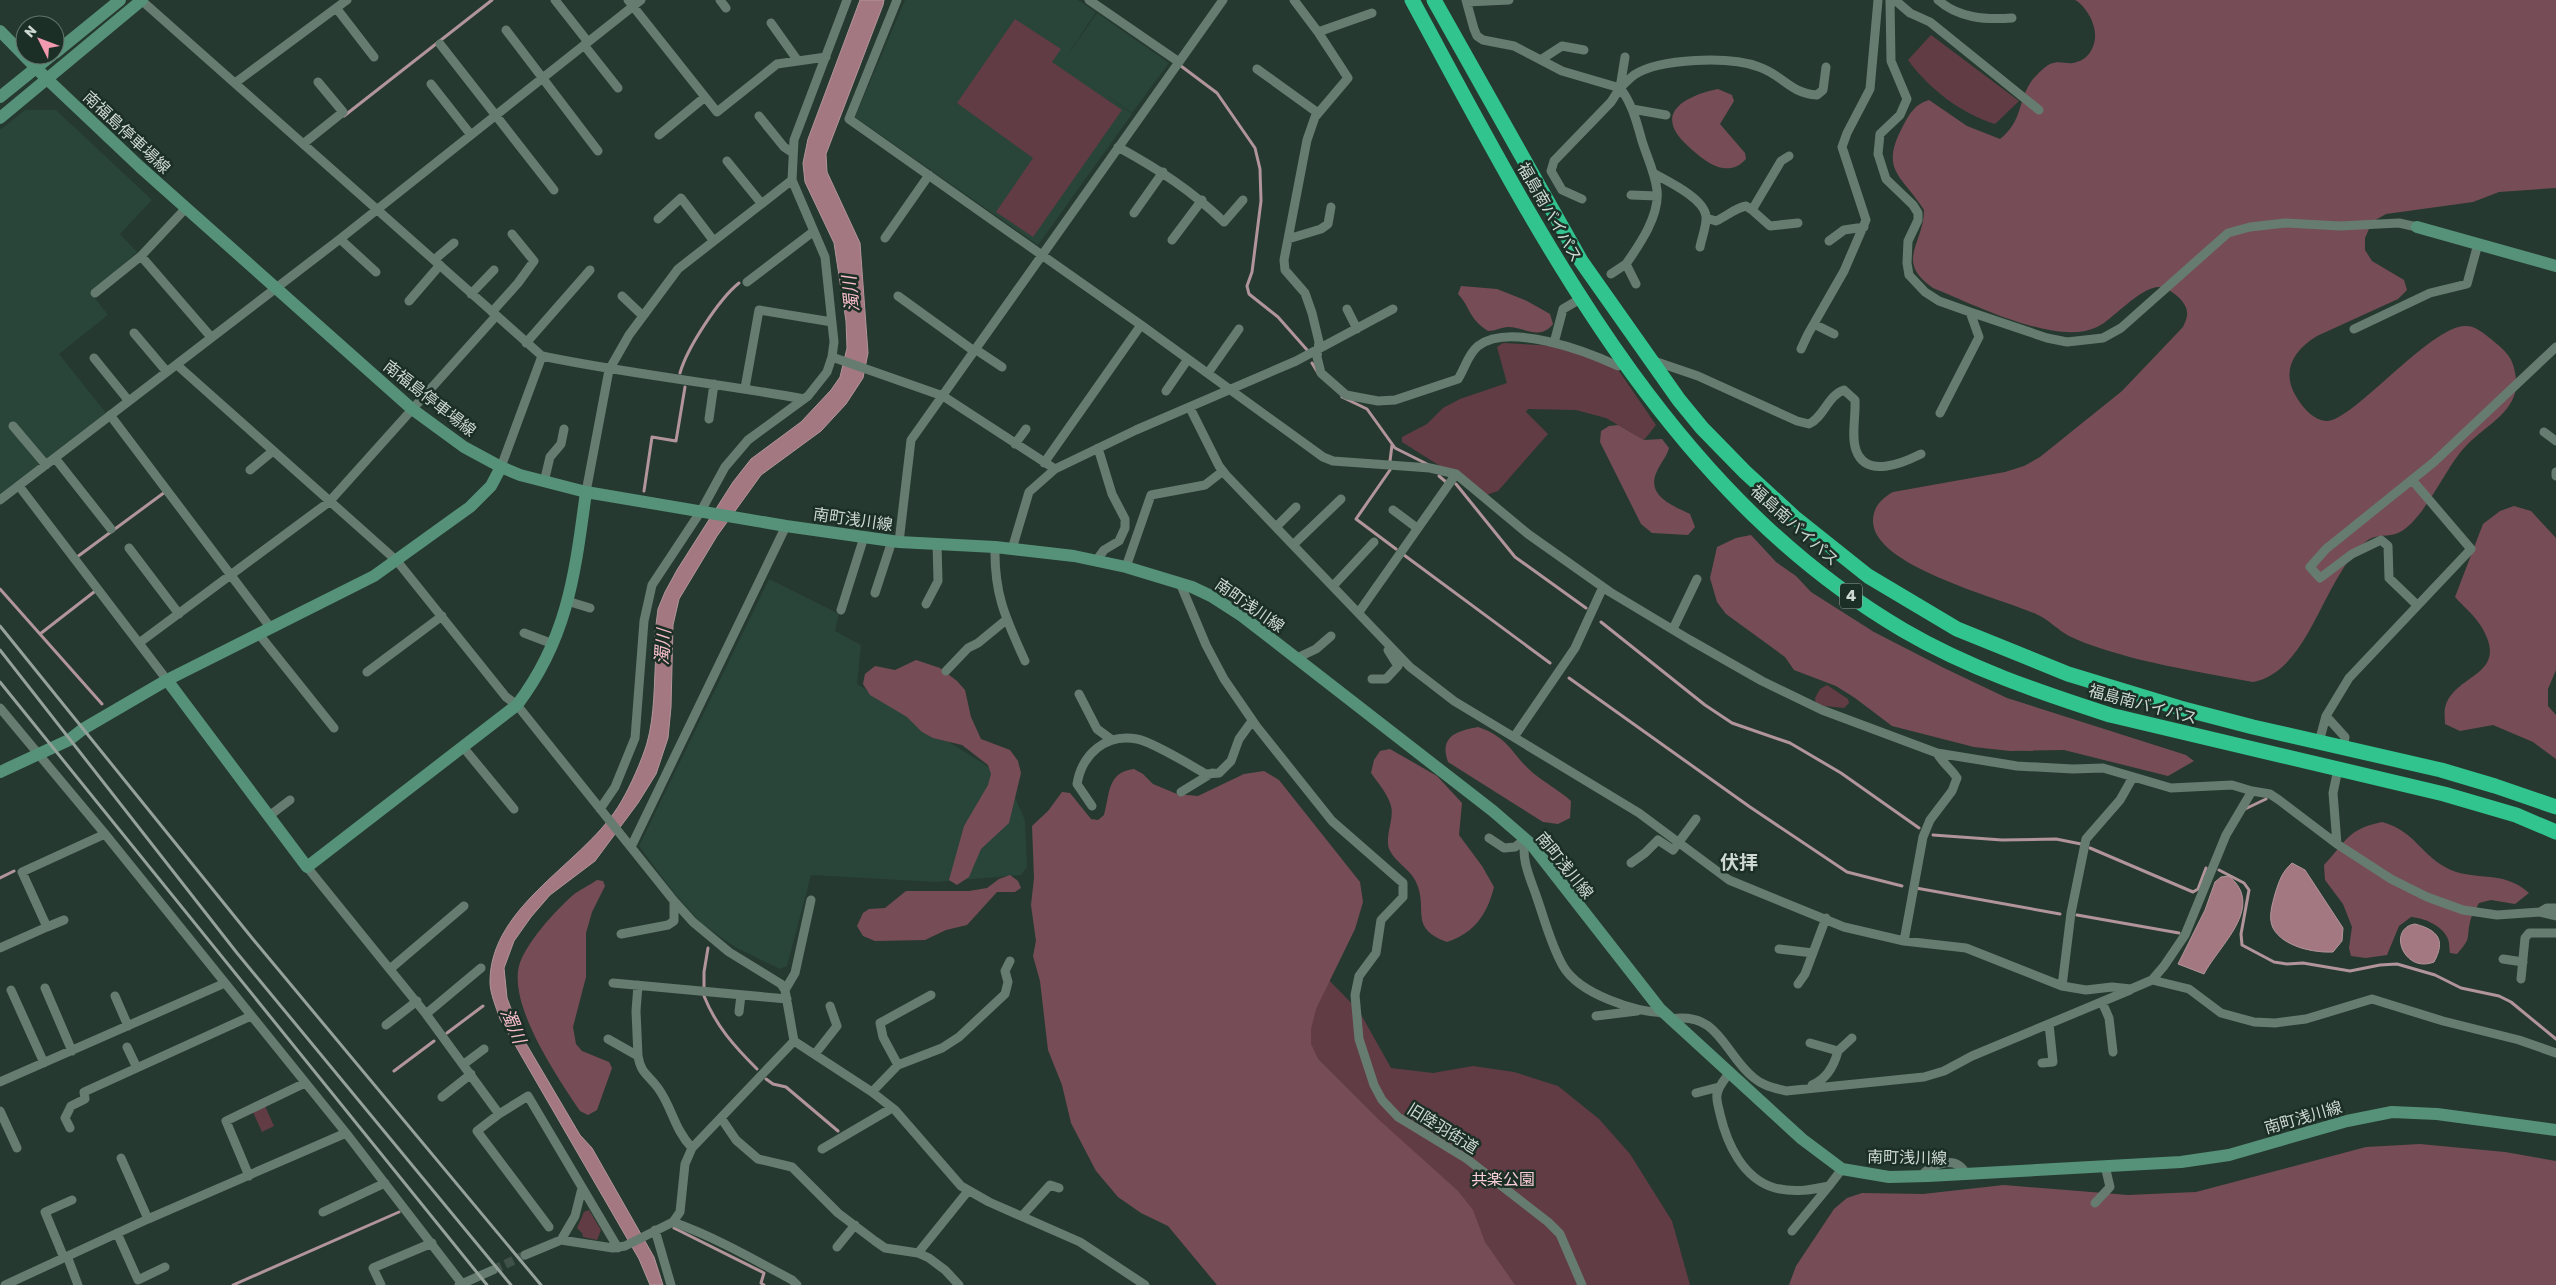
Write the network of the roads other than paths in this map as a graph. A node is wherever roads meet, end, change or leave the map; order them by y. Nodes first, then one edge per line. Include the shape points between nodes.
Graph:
1 (120, 0) edge
2 (141, 0) edge
3 (347, 0) edge
4 (554, 0) edge
5 (641, 0) edge
6 (720, 0) edge
7 (847, 0) edge
8 (897, 0) edge
9 (1089, 0) edge
10 (1224, 0) edge
11 (1294, 0) edge
12 (1412, 0) edge
13 (1434, 0) edge
14 (1509, 0) edge
15 (1878, 0) edge
16 (1890, 0) edge
17 (1895, 0) edge
18 (1938, 0) edge
19 (1467, 1) edge
20 (631, 3) edge
21 (336, 8) junction
22 (726, 8) dead end
23 (1372, 13) dead end
24 (2012, 18) dead end
25 (770, 24) dead end
26 (506, 30) dead end
27 (0, 31) edge
28 (1318, 32) junction
29 (440, 44) dead end
30 (586, 44) junction
31 (65, 45) edge
32 (1584, 50) dead end
33 (826, 57) junction
34 (1625, 57) dead end
35 (374, 58) dead end
36 (1542, 59) junction
37 (798, 61) junction
38 (1179, 62) junction
39 (41, 65) edge
40 (1826, 67) dead end
41 (37, 68) junction
42 (1257, 69) dead end
43 (544, 78) junction
44 (47, 79) junction
45 (318, 82) dead end
46 (235, 83) junction
47 (430, 84) dead end
48 (618, 88) dead end
49 (1620, 88) junction
50 (0, 97) edge
51 (705, 97) junction
52 (1632, 109) junction
53 (2039, 110) dead end
54 (1318, 113) junction
55 (1666, 114) dead end
56 (496, 116) junction
57 (759, 116) dead end
58 (0, 118) edge
59 (471, 135) junction
60 (659, 135) dead end
61 (303, 144) junction
62 (1118, 147) junction
63 (598, 151) dead end
64 (793, 153) junction
65 (1789, 156) dead end
66 (727, 161) dead end
67 (1163, 172) junction
68 (1653, 173) junction
69 (929, 175) junction
70 (792, 180) junction
71 (554, 190) dead end
72 (1632, 195) dead end
73 (1657, 196) junction
74 (1582, 199) dead end
75 (1202, 200) junction
76 (1243, 200) dead end
77 (761, 203) junction
78 (1331, 207) dead end
79 (186, 208) junction
80 (377, 210) junction
81 (1752, 210) junction
82 (1134, 213) dead end
83 (1706, 218) junction
84 (658, 219) dead end
85 (1798, 223) dead end
86 (1864, 227) junction
87 (2417, 227) joint
88 (814, 231) junction
89 (512, 234) dead end
90 (886, 238) dead end
91 (1288, 239) junction
92 (340, 240) junction
93 (713, 240) junction
94 (1172, 240) dead end
95 (1829, 241) dead end
96 (454, 242) dead end
97 (2478, 244) junction
98 (1700, 246) dead end
99 (1041, 255) junction
100 (142, 256) junction
101 (437, 262) junction
102 (1626, 264) junction
103 (2556, 266) edge
104 (494, 270) dead end
105 (590, 270) dead end
106 (376, 272) dead end
107 (1611, 274) dead end
108 (747, 282) dead end
109 (1636, 284) dead end
110 (276, 289) junction
111 (95, 293) dead end
112 (471, 294) junction
113 (622, 296) dead end
114 (898, 296) dead end
115 (409, 301) dead end
116 (1575, 302) dead end
117 (1347, 309) dead end
118 (1393, 309) dead end
119 (1970, 312) junction
120 (494, 314) junction
121 (644, 316) junction
122 (832, 322) junction
123 (1814, 324) junction
124 (1141, 325) junction
125 (1239, 329) dead end
126 (1357, 329) junction
127 (2354, 329) dead end
128 (134, 333) dead end
129 (1834, 334) dead end
130 (211, 337) junction
131 (526, 343) junction
132 (1554, 343) junction
133 (2556, 347) edge
134 (1316, 349) junction
135 (1801, 349) dead end
136 (975, 350) junction
137 (542, 356) junction
138 (834, 357) junction
139 (94, 358) dead end
140 (1188, 359) junction
141 (1651, 360) junction
142 (177, 365) junction
143 (1618, 366) dead end
144 (1002, 367) dead end
145 (609, 370) junction
146 (167, 372) junction
147 (1208, 373) junction
148 (714, 384) junction
149 (745, 388) junction
150 (1230, 389) junction
151 (1166, 391) dead end
152 (942, 396) junction
153 (804, 399) junction
154 (128, 400) junction
155 (1190, 408) junction
156 (412, 409) junction
157 (1940, 413) dead end
158 (110, 415) junction
159 (709, 419) dead end
160 (14, 426) dead end
161 (564, 429) dead end
162 (1026, 429) dead end
163 (2544, 432) dead end
164 (2556, 441) edge
165 (1015, 444) junction
166 (1098, 448) junction
167 (273, 451) junction
168 (1921, 454) dead end
169 (56, 458) junction
170 (1044, 463) junction
171 (46, 465) junction
172 (501, 467) junction
173 (1055, 469) junction
174 (250, 470) dead end
175 (1223, 472) junction
176 (2556, 472) edge
177 (1456, 474) junction
178 (2556, 476) edge
179 (2413, 481) junction
180 (544, 482) junction
181 (18, 486) junction
182 (586, 492) junction
183 (1341, 499) dead end
184 (0, 500) edge
185 (329, 502) junction
186 (1296, 508) dead end
187 (1393, 510) dead end
188 (703, 511) junction
189 (786, 526) junction
190 (1277, 526) junction
191 (1417, 528) junction
192 (111, 529) dead end
193 (864, 537) junction
194 (896, 542) junction
195 (1374, 542) dead end
196 (938, 544) junction
197 (1294, 544) junction
198 (995, 547) junction
199 (129, 548) dead end
200 (1012, 549) junction
201 (397, 561) junction
202 (1096, 561) junction
203 (1126, 567) junction
204 (230, 575) junction
205 (1697, 579) dead end
206 (1180, 583) junction
207 (1334, 586) junction
208 (1603, 587) junction
209 (875, 593) dead end
210 (567, 601) junction
211 (926, 604) dead end
212 (2417, 605) junction
213 (590, 608) dead end
214 (841, 610) dead end
215 (1359, 612) junction
216 (179, 614) junction
217 (442, 616) junction
218 (1006, 620) junction
219 (270, 627) junction
220 (1673, 629) junction
221 (258, 633) junction
222 (524, 633) dead end
223 (1330, 636) dead end
224 (1382, 636) junction
225 (139, 643) junction
226 (553, 644) junction
227 (1296, 658) junction
228 (1024, 661) dead end
229 (946, 671) dead end
230 (367, 672) dead end
231 (1372, 679) dead end
232 (167, 680) junction
233 (1079, 694) dead end
234 (517, 705) junction
235 (0, 708) edge
236 (2326, 716) junction
237 (1252, 720) junction
238 (334, 728) dead end
239 (1514, 737) junction
240 (1112, 740) junction
241 (2318, 742) junction
242 (463, 747) junction
243 (2343, 748) junction
244 (1937, 753) junction
245 (38, 754) junction
246 (2338, 769) junction
247 (0, 772) edge
248 (1212, 774) junction
249 (2133, 777) junction
250 (2252, 790) junction
251 (1181, 792) dead end
252 (290, 800) dead end
253 (1092, 806) dead end
254 (2556, 807) edge
255 (514, 809) dead end
256 (603, 812) junction
257 (269, 816) junction
258 (1696, 819) dead end
259 (2556, 832) edge
260 (105, 834) junction
261 (1489, 838) dead end
262 (1524, 839) junction
263 (1678, 843) junction
264 (2337, 844) junction
265 (631, 847) junction
266 (1631, 863) dead end
267 (307, 867) junction
268 (810, 900) dead end
269 (674, 901) junction
270 (464, 906) dead end
271 (2556, 908) edge
272 (2540, 912) junction
273 (2556, 916) edge
274 (1826, 918) junction
275 (64, 920) dead end
276 (47, 928) junction
277 (2556, 933) edge
278 (621, 934) dead end
279 (1904, 941) junction
280 (0, 948) edge
281 (1779, 949) dead end
282 (1814, 953) junction
283 (2503, 959) dead end
284 (1010, 961) dead end
285 (2523, 962) junction
286 (481, 968) dead end
287 (390, 969) junction
288 (2521, 979) dead end
289 (2152, 980) junction
290 (225, 983) junction
291 (613, 983) dead end
292 (1798, 984) dead end
293 (638, 985) junction
294 (2062, 986) junction
295 (45, 988) dead end
296 (10, 990) dead end
297 (2131, 990) junction
298 (741, 995) junction
299 (786, 995) junction
300 (931, 995) dead end
301 (116, 996) dead end
302 (417, 1002) junction
303 (2102, 1002) junction
304 (830, 1006) dead end
305 (1640, 1010) junction
306 (739, 1012) dead end
307 (426, 1014) junction
308 (251, 1016) junction
309 (1596, 1016) dead end
310 (1668, 1016) junction
311 (2049, 1024) junction
312 (386, 1025) dead end
313 (128, 1026) junction
314 (1852, 1038) dead end
315 (608, 1040) dead end
316 (794, 1041) junction
317 (1810, 1043) dead end
318 (127, 1046) dead end
319 (484, 1049) dead end
320 (72, 1051) junction
321 (1838, 1051) junction
322 (2113, 1052) dead end
323 (2556, 1053) edge
324 (815, 1054) junction
325 (638, 1056) junction
326 (44, 1063) junction
327 (464, 1064) junction
328 (2042, 1064) dead end
329 (898, 1065) junction
330 (137, 1068) junction
331 (1730, 1072) junction
332 (471, 1074) junction
333 (0, 1082) edge
334 (305, 1083) junction
335 (1719, 1087) junction
336 (1800, 1089) junction
337 (872, 1092) junction
338 (1696, 1093) dead end
339 (442, 1097) dead end
340 (892, 1108) junction
341 (0, 1111) edge
342 (500, 1114) junction
343 (720, 1118) junction
344 (70, 1128) dead end
345 (2556, 1130) edge
346 (346, 1133) junction
347 (17, 1148) dead end
348 (692, 1148) junction
349 (822, 1149) dead end
350 (121, 1158) dead end
351 (2105, 1166) junction
352 (1842, 1169) junction
353 (249, 1176) junction
354 (385, 1182) junction
355 (1829, 1186) junction
356 (582, 1188) junction
357 (1059, 1188) dead end
358 (968, 1191) junction
359 (72, 1200) dead end
360 (2096, 1203) dead end
361 (322, 1212) dead end
362 (1022, 1216) junction
363 (148, 1219) junction
364 (673, 1222) junction
365 (855, 1225) junction
366 (549, 1227) dead end
367 (1792, 1231) dead end
368 (652, 1232) junction
369 (117, 1233) junction
370 (561, 1240) junction
371 (432, 1244) junction
372 (621, 1247) junction
373 (837, 1248) dead end
374 (918, 1253) junction
375 (525, 1255) tunnel mouth
376 (65, 1257) junction
377 (166, 1267) dead end
378 (493, 1270) tunnel mouth
379 (792, 1283) edge
380 (9, 1284) edge
381 (460, 1284) edge
382 (78, 1285) edge
383 (381, 1285) edge
384 (671, 1285) edge
385 (959, 1285) edge
386 (1145, 1285) edge
387 (1582, 1285) edge

1 - 31 street
2 - 44 street
2 - 46 street
3 - 21 street
4 - 30 street
5 - 20 street
6 - 22 street
7 - 33 street
8 - 69 street via 850,119
9 - 38 street
10 - 38 street
11 - 28 street
12 - 246 highway, 福島南バイパス / 4 via 1553,253 1633,376 1671,426 1728,488 1806,561 1844,591 1902,629 2006,679 2110,715
13 - 141 highway, 福島南バイパス / 4 via 1581,261
14 - 19 street
15 - 86 street via 1870,89 1842,147 1865,212
16 - 119 street via 1891,61 1907,99 1900,115 1880,134 1881,167 1892,186 1918,213 1908,241 1909,275 1916,285 1932,296
17 - 53 street via 1910,13 1930,22
18 - 24 street via 1964,15 1985,19
19 - 36 street via 1477,36 1514,46
20 - 30 street
20 - 51 street
21 - 35 street
21 - 46 street
23 - 28 street
25 - 37 street
26 - 43 street
27 - 41 street, 南福島停車場線
28 - 54 street via 1348,78
29 - 56 street
30 - 43 street
30 - 48 street
32 - 36 street via 1562,46
33 - 37 street
33 - 64 street via 794,140
34 - 49 street
36 - 49 street via 1562,71
37 - 51 street via 777,64 717,112
38 - 62 street
39 - 41 street
40 - 49 street via 1822,90 1817,96 1794,90 1759,66 1702,59 1648,70 1635,75
41 - 44 street, 南福島停車場線
41 - 50 street
42 - 54 street
43 - 56 street
43 - 63 street
44 - 58 street
44 - 79 street, 南福島停車場線
45 - 61 street via 344,112
46 - 61 street
47 - 59 street
49 - 52 street
49 - 74 street via 1611,102 1554,161 1550,170 1562,190
51 - 60 street
52 - 55 street
52 - 68 street
54 - 91 street via 1307,140
56 - 59 street
56 - 71 street
57 - 64 street via 784,147
59 - 80 street
61 - 80 street
62 - 67 street
62 - 99 street
64 - 70 street
65 - 81 street via 1781,160
66 - 77 street
67 - 75 street
67 - 82 street
68 - 73 street
68 - 83 street via 1702,206
69 - 90 street
69 - 99 street
70 - 77 street
70 - 88 street
72 - 73 street
73 - 102 street via 1645,233
75 - 76 street via 1224,222
75 - 94 street
77 - 93 street
78 - 91 street via 1328,224
79 - 100 street
79 - 110 street, 南福島停車場線
80 - 92 street
80 - 101 street
81 - 83 street via 1746,206 1738,207 1716,221
81 - 85 street via 1770,226
83 - 98 street
84 - 93 street via 681,198
86 - 95 street via 1844,230
86 - 123 street
87 - 97 street
87 - 119 street via 2400,223 2340,226 2285,223 2228,233 2120,328 2095,340 2067,342 2047,338
88 - 108 street
88 - 122 street via 824,257
89 - 120 street via 534,261
91 - 134 street via 1285,270 1305,293 1319,342
92 - 106 street
92 - 110 street
93 - 121 street via 678,269
96 - 101 street
97 - 103 street
97 - 127 street via 2467,284 2430,293
99 - 124 street
99 - 136 street
100 - 111 street
100 - 130 street
101 - 112 street
101 - 115 street
102 - 107 street
102 - 109 street
104 - 112 street
105 - 131 street
110 - 130 street
110 - 156 street, 南福島停車場線
112 - 120 street
113 - 121 street
114 - 136 street
116 - 132 street via 1562,309
117 - 126 street
118 - 126 street
119 - 157 street via 1979,337
120 - 131 street
120 - 156 street
121 - 145 street
122 - 138 street
122 - 149 street via 758,310
123 - 129 street
123 - 135 street
124 - 140 street
124 - 170 street
125 - 147 street
126 - 134 street
128 - 146 street
130 - 142 street
131 - 137 street
132 - 134 street via 1536,338 1488,341 1469,355 1458,379 1395,400 1378,401 1346,395 1321,373
132 - 143 street
133 - 179 street
134 - 150 street
136 - 144 street
136 - 152 street
137 - 145 street
137 - 172 street
138 - 152 street
138 - 153 street via 827,372
139 - 154 street
140 - 147 street
140 - 151 street
141 - 168 street via 1698,376 1809,424 1817,419 1837,393 1844,390 1855,400 1856,450 1864,462 1882,467 1903,463
141 - 241 highway, 福島南バイパス / 4 via 1702,428 1745,472 1821,540 1868,576 1914,605 1957,629 2068,674 2180,708
142 - 146 street
142 - 167 street
145 - 148 street
145 - 182 street
146 - 154 street
147 - 150 street
148 - 149 street
148 - 159 street
149 - 153 street
150 - 155 street
150 - 177 street via 1323,458 1430,468
152 - 165 street
152 - 194 street via 911,440
153 - 188 street via 748,440 735,454 714,484
154 - 158 street
155 - 166 street
155 - 175 street
156 - 172 street, 南福島停車場線 via 464,447
156 - 185 street
158 - 169 street
158 - 204 street
160 - 171 street
161 - 180 street via 561,444 550,457
162 - 165 street
163 - 164 street
165 - 170 street
166 - 173 street
166 - 202 street via 1112,494 1125,519 1125,528 1119,541 1104,550
167 - 174 street
167 - 185 street
169 - 171 street
169 - 192 street
170 - 173 street
171 - 181 street
172 - 180 street, 南町浅川線
172 - 201 street via 491,486 470,507
173 - 200 street via 1029,492
175 - 190 street
175 - 203 street via 1205,485 1151,495
176 - 178 street
177 - 191 street
177 - 208 street via 1528,534
179 - 212 street via 2471,549
179 - 212 street via 2326,549 2310,567 2320,578 2352,554 2381,540 2388,546 2389,578
180 - 182 street, 南町浅川線
181 - 184 street
181 - 225 street
182 - 188 street, 南町浅川線
182 - 210 street
183 - 197 street
185 - 201 street
185 - 204 street
186 - 190 street
187 - 191 street
188 - 189 street, 南町浅川線
188 - 256 street via 652,585 644,621 635,738
189 - 193 street, 南町浅川線
189 - 265 street
190 - 197 street
191 - 215 street
193 - 194 street, 南町浅川線
193 - 214 street
194 - 196 street, 南町浅川線
194 - 209 street
195 - 207 street
196 - 198 street, 南町浅川線
196 - 211 street via 938,581
197 - 207 street
198 - 200 street, 南町浅川線
198 - 218 street via 995,583
199 - 216 street
200 - 202 street, 南町浅川線
201 - 217 street
201 - 219 street via 374,576
202 - 203 street, 南町浅川線
203 - 206 street, 南町浅川線
204 - 216 street
204 - 219 street
205 - 220 street
206 - 227 street, 南町浅川線 via 1212,596
206 - 237 street, 旧陸羽街道 via 1220,670
207 - 215 street
208 - 220 street
208 - 239 street via 1575,648
210 - 213 street
210 - 226 street
212 - 236 street via 2349,678
215 - 224 street
216 - 225 street
217 - 230 street
217 - 234 street via 506,697
218 - 228 street
218 - 229 street via 968,648
219 - 221 street
220 - 244 street via 1762,681 1822,710
221 - 232 street
221 - 238 street
222 - 226 street
223 - 227 street via 1316,649
224 - 231 street via 1384,646 1398,666 1386,679
224 - 239 street via 1410,667 1432,684
225 - 232 street
226 - 234 street via 545,664
227 - 262 street, 南町浅川線 via 1493,811
232 - 245 street via 69,740
232 - 257 street
233 - 240 street via 1096,729
234 - 242 street
234 - 256 street
235 - 245 street
236 - 241 street
236 - 243 street via 2345,737
237 - 248 street via 1239,739 1231,761 1219,773
237 - 387 street, 旧陸羽街道 via 1332,821 1403,883 1403,897 1381,920 1376,953 1359,976 1356,989 1359,1039 1382,1100 1398,1118 1467,1159 1548,1222 1560,1234
239 - 263 street via 1640,813
240 - 248 street via 1138,739 1206,774
240 - 253 street via 1086,757 1079,769 1077,784
241 - 243 highway, 福島南バイパス / 4
242 - 255 street
242 - 267 street
243 - 254 highway, 福島南バイパス / 4 via 2450,773
244 - 249 street via 2017,766 2103,768
244 - 279 street via 1957,778 1922,837
245 - 247 street
245 - 260 street
246 - 259 highway, 福島南バイパス / 4 via 2444,794 2516,815
246 - 264 street via 2333,793
248 - 251 street
249 - 250 street via 2171,788 2232,785
249 - 294 street via 2120,800 2086,839 2071,913
250 - 264 street via 2270,794
250 - 289 street via 2226,834 2179,947
252 - 257 street
256 - 265 street
257 - 267 street
258 - 263 street
260 - 276 street via 22,872
260 - 290 street
261 - 262 street via 1504,848 1515,847
262 - 305 street via 1522,854 1564,967 1592,991
262 - 310 street, 南町浅川線
263 - 266 street via 1673,850 1658,840
263 - 274 street via 1729,880
264 - 272 street via 2400,883 2463,910 2497,915
265 - 269 street
267 - 287 street
268 - 299 street via 795,974
269 - 278 street via 674,921 668,926
269 - 299 street via 704,933 777,981
270 - 287 street
271 - 272 street
272 - 273 street
274 - 279 street via 1844,927
274 - 282 street
275 - 276 street
276 - 280 street
277 - 285 street via 2529,933 2525,938
279 - 294 street via 1966,948
281 - 282 street
282 - 292 street
283 - 285 street
284 - 329 street via 1005,971 1008,989 1001,998 950,1044
285 - 288 street
286 - 307 street
287 - 302 street
289 - 297 street
289 - 323 street via 2189,989 2221,1013 2254,1022 2306,1019 2372,1000
290 - 308 street
290 - 313 street
291 - 293 street
293 - 298 street
293 - 325 street
294 - 297 street via 2086,990
295 - 320 street
296 - 326 street
297 - 303 street
298 - 299 street
298 - 306 street
299 - 316 street
300 - 329 street via 880,1023 883,1037
301 - 313 street
302 - 307 street
302 - 312 street
303 - 311 street
303 - 322 street via 2109,1018
304 - 324 street via 837,1026
305 - 309 street
305 - 310 street
307 - 327 street
308 - 330 street
308 - 334 street
310 - 331 street, 南町浅川線
310 - 336 street via 1708,1025 1753,1078 1786,1091
311 - 328 street via 2053,1062
311 - 336 street via 1924,1077
313 - 320 street
314 - 321 street
315 - 325 street
316 - 324 street
316 - 343 street
317 - 321 street
318 - 330 street
319 - 327 street
320 - 326 street
321 - 336 street via 1835,1065 1821,1081
324 - 337 street
325 - 348 street via 643,1073 659,1089 674,1122
326 - 333 street
327 - 332 street
329 - 337 street
330 - 344 street via 84,1092 85,1099 71,1106 65,1118
331 - 335 street
331 - 352 street, 南町浅川線 via 1802,1139
332 - 339 street
332 - 342 street
334 - 346 street
334 - 353 street via 226,1121
335 - 338 street
335 - 355 street via 1716,1097 1724,1132 1740,1162 1756,1178 1774,1187 1794,1191
337 - 340 street
340 - 349 street
340 - 358 street
341 - 347 street
342 - 356 street via 528,1096
342 - 366 street via 477,1132
343 - 348 street
343 - 365 street via 736,1140 758,1159 792,1167 838,1213
345 - 351 street, 南町浅川線 via 2437,1114 2392,1112 2347,1121 2229,1155 2181,1162
346 - 353 street
346 - 354 street
348 - 364 street via 685,1164 680,1212
350 - 363 street
351 - 352 street, 南町浅川線 via 1921,1176 1890,1176
351 - 360 street via 2110,1187
352 - 355 street
353 - 363 street
354 - 361 street
354 - 371 street
355 - 367 street
356 - 370 street via 575,1216
356 - 372 street
357 - 362 street via 1050,1185
358 - 362 street
358 - 374 street
359 - 376 street via 45,1212
362 - 386 street via 1080,1242
363 - 369 street
364 - 368 street
364 - 379 street via 704,1234
365 - 373 street
365 - 374 street via 885,1248
368 - 372 street
368 - 384 street
369 - 376 street
369 - 377 street via 138,1280
370 - 372 street
370 - 375 street
371 - 381 street
371 - 383 street via 373,1268
374 - 385 street via 945,1270
376 - 380 street
376 - 382 street
378 - 381 street

